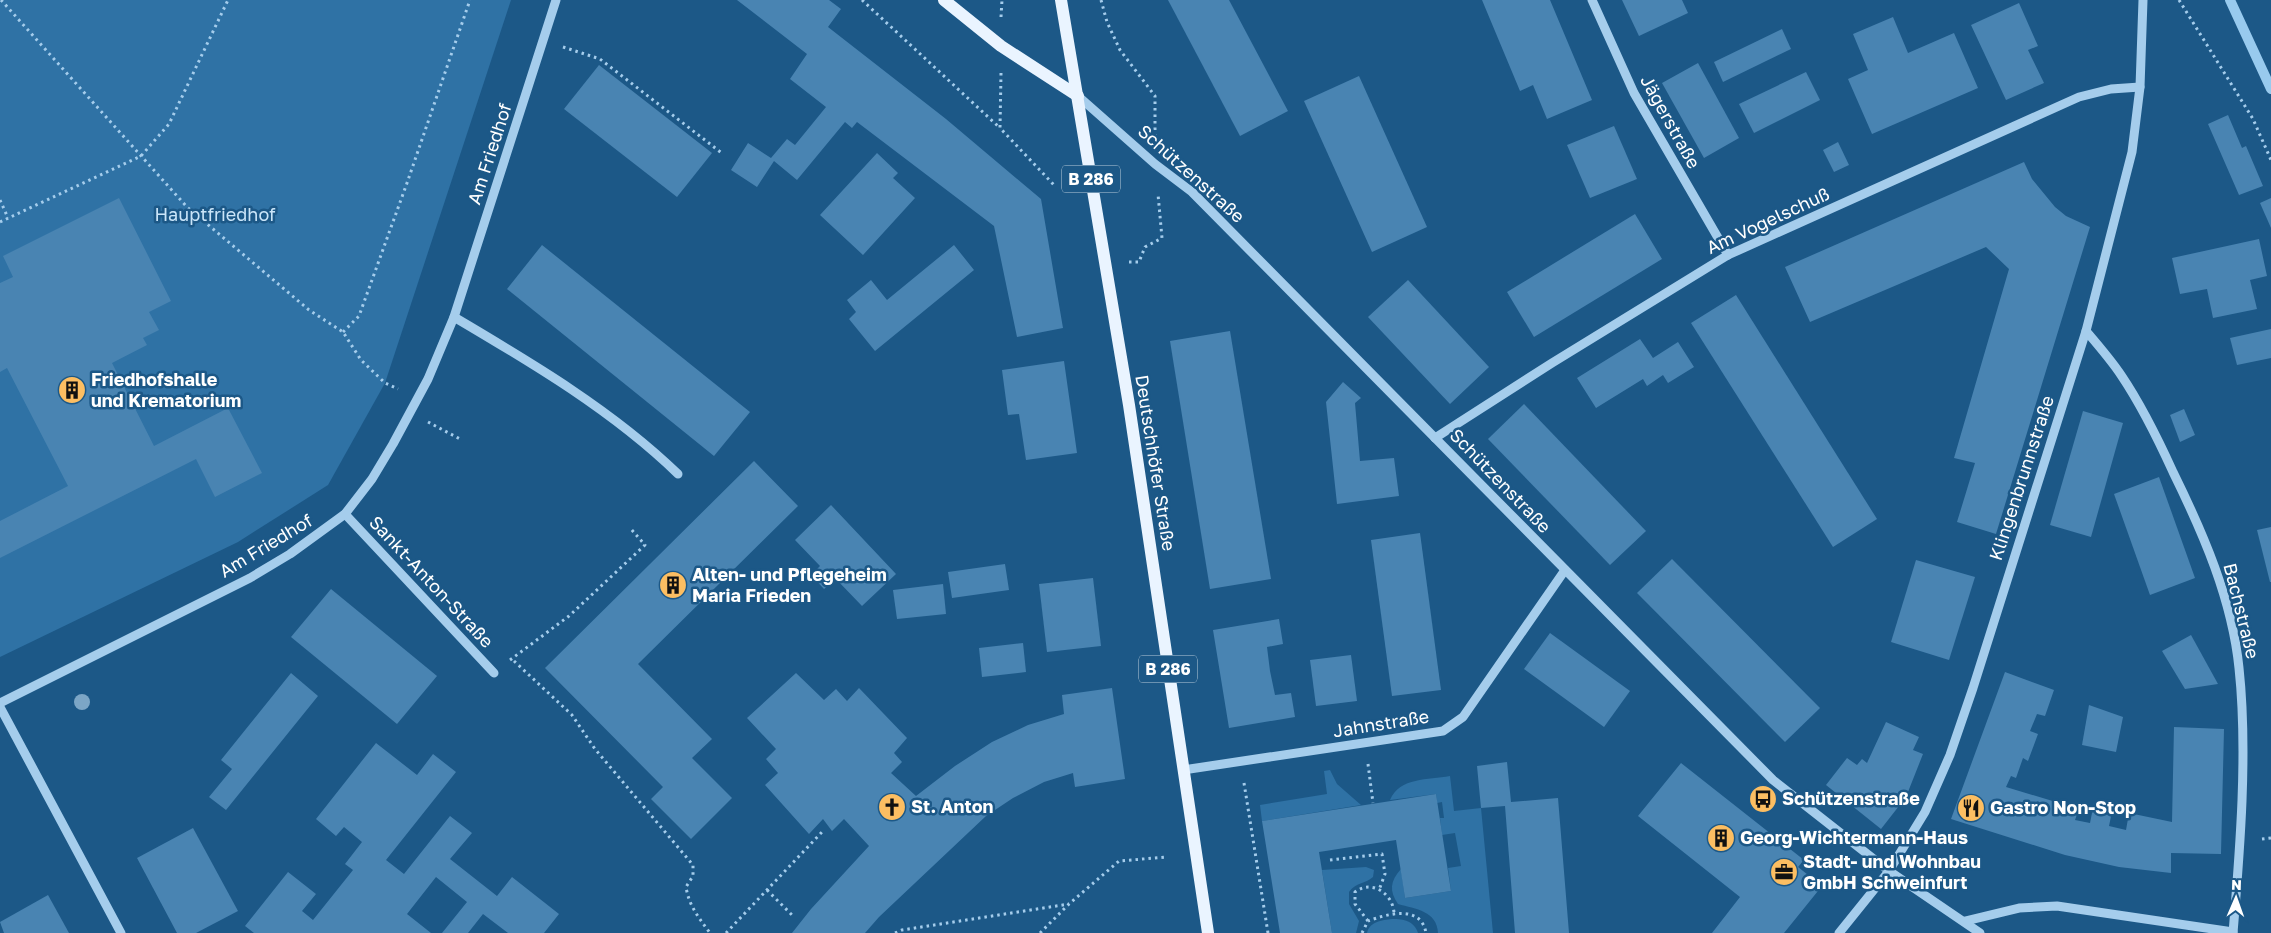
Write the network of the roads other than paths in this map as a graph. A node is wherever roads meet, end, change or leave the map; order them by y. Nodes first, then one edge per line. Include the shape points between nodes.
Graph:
1 (556, 0) edge
2 (944, 0) edge
3 (1061, 0) edge
4 (1592, 0) edge
5 (2143, 0) edge
6 (2140, 87) junction
7 (1078, 96) junction
8 (1728, 255) junction
9 (454, 317) junction
10 (2086, 331) junction
11 (1436, 438) junction
12 (678, 474) dead end
13 (344, 514) junction
14 (1565, 570) junction
15 (494, 673) road end
16 (0, 705) edge
17 (1183, 770) junction
18 (1889, 871) junction
19 (1965, 922) junction
20 (121, 933) edge
21 (1208, 933) edge
22 (1840, 933) edge
23 (1980, 933) edge
24 (2233, 933) edge

1 - 9 street, Am Friedhof
2 - 7 main road via 1001,46
3 - 7 main road, Deutschhöfer Straße
4 - 8 street, Jägerstraße via 1634,94
5 - 6 street, Klingenbrunnstraße
6 - 8 street, Am Vogelschuß via 2110,89 2079,97
6 - 10 street, Klingenbrunnstraße via 2132,152
7 - 11 street, Schützenstraße via 1192,192
7 - 17 main road, Deutschhöfer Straße / B 286 via 1129,405
8 - 11 street, Am Vogelschuß
9 - 12 street via 568,388 659,455
9 - 13 street, Am Friedhof via 418,399 372,479
10 - 18 street, Klingenbrunnstraße via 1950,755 1925,812
10 - 24 street, Bachstraße via 2121,374 2149,421 2192,511 2219,578 2233,633 2239,668 2243,758
11 - 14 street, Schützenstraße
13 - 15 street, Sankt-Anton-Straße
13 - 16 street, Am Friedhof via 304,545 250,578
14 - 17 street, Jahnstraße via 1464,717 1442,731
14 - 18 street, Schützenstraße via 1773,780
16 - 20 street, Am Friedhof
17 - 21 main road, Deutschhöfer Straße / B 286
18 - 19 street, Schützenstraße
18 - 22 street, Klingenbrunnstraße
19 - 23 street, Schützenstraße
19 - 24 street, Bachstraße via 2019,908 2057,906

